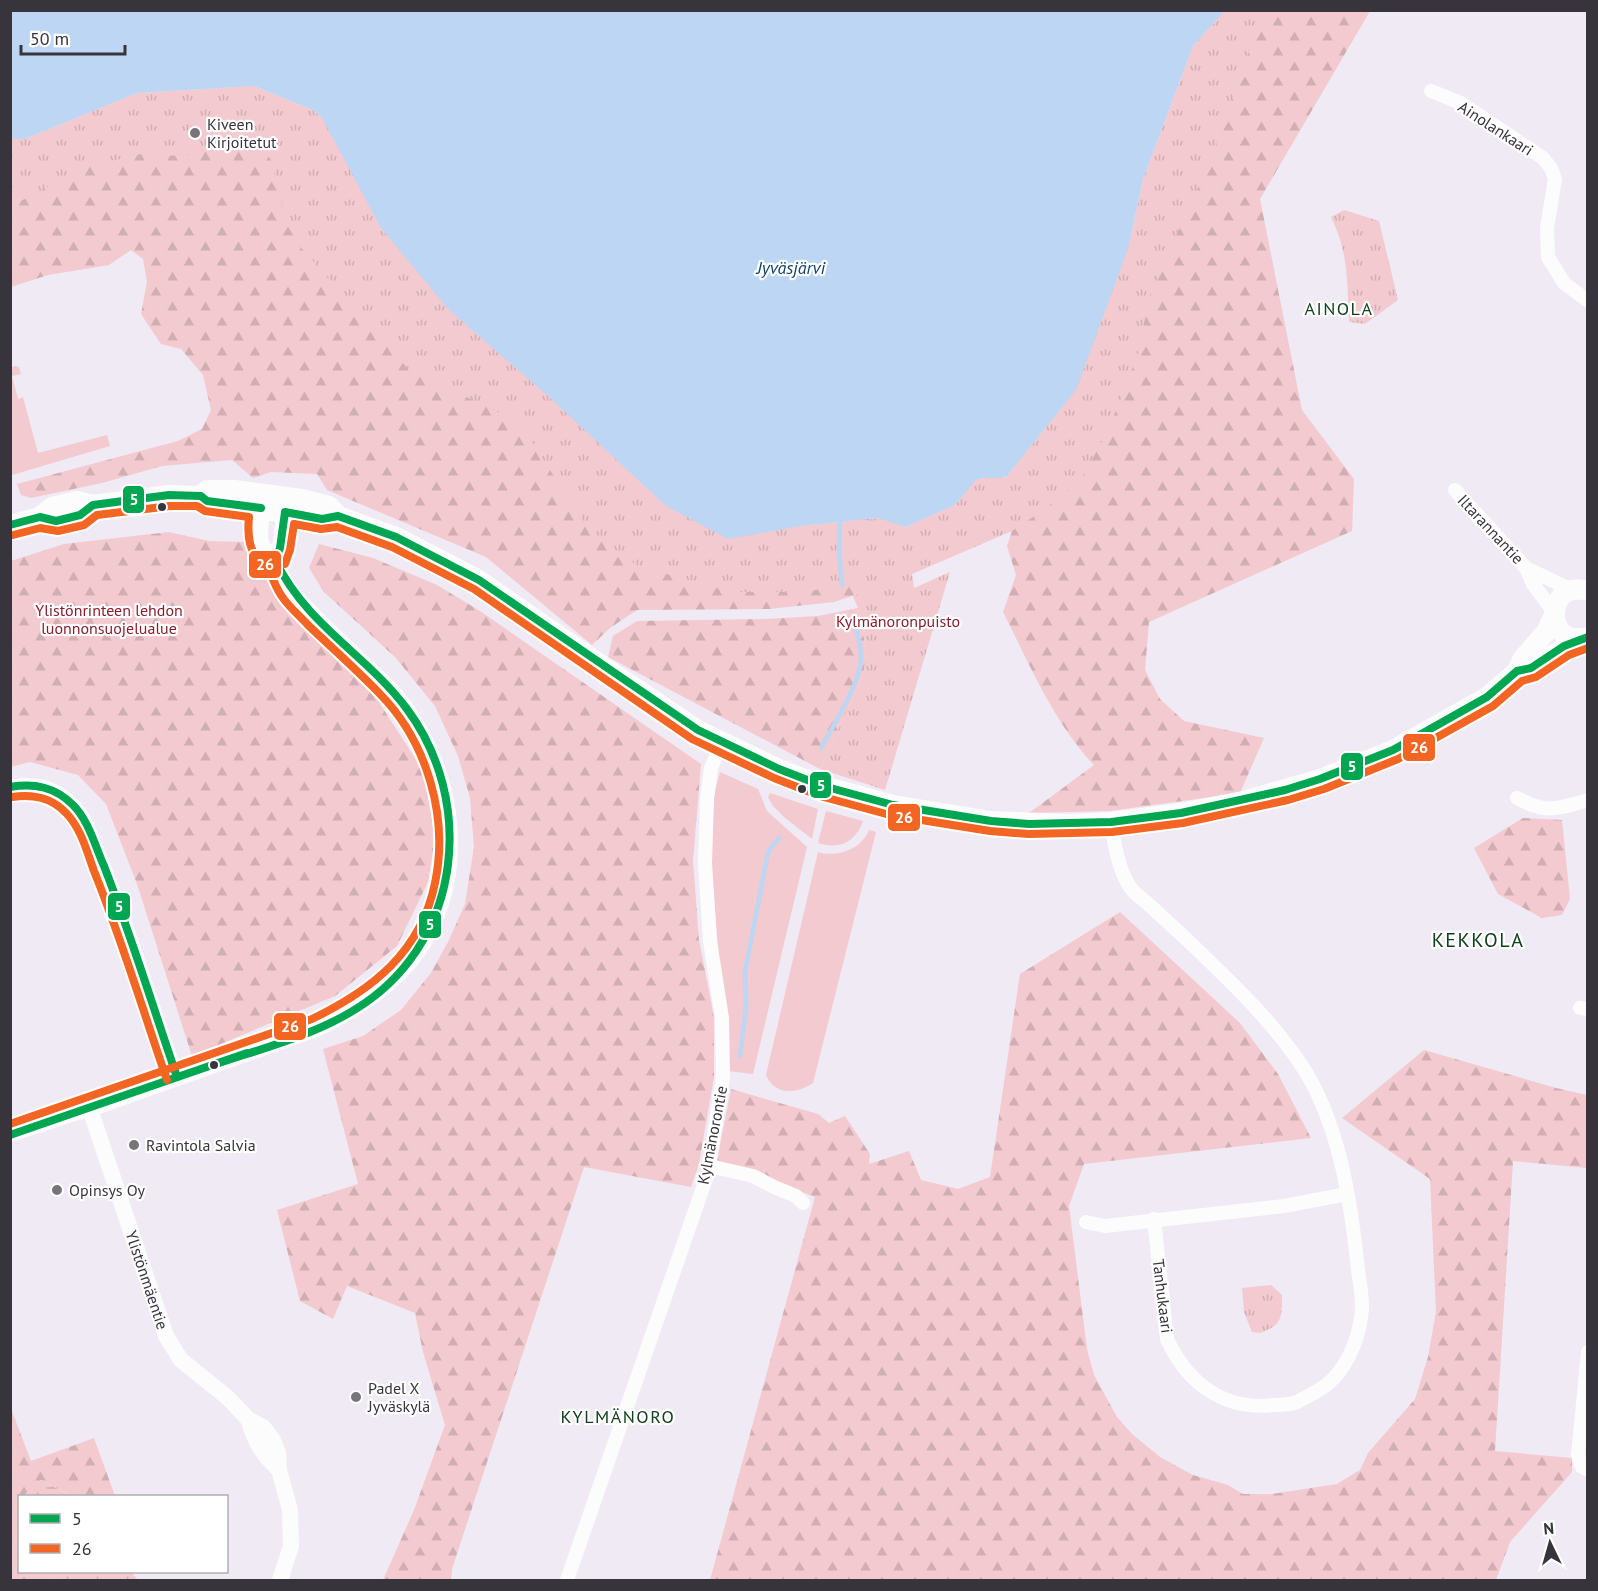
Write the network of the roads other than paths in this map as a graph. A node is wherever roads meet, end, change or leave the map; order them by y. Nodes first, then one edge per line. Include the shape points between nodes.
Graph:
1 (1431, 91) dead end
2 (1587, 301) edge
3 (1455, 490) dead end
4 (262, 501) junction
5 (285, 505) junction
6 (10, 525) edge
7 (275, 560) junction
8 (1526, 568) junction
9 (1581, 589) edge
10 (1554, 614) junction
11 (1585, 638) edge
12 (1518, 671) junction
13 (722, 743) junction
14 (10, 787) edge
15 (1517, 798) dead end
16 (1587, 800) edge
17 (1112, 822) junction
18 (177, 1077) junction
19 (90, 1109) junction
20 (10, 1135) edge
21 (709, 1166) junction
22 (1347, 1194) junction
23 (803, 1203) dead end
24 (1154, 1219) junction
25 (1086, 1222) dead end
26 (1587, 1352) edge
27 (1587, 1470) edge
28 (280, 1581) edge
29 (567, 1581) edge

1 - 2 street, Ainolankaari via 1461,103 1544,158 1555,179 1547,228 1548,257 1564,283
3 - 8 street, Iltarannantie
4 - 5 main road
4 - 6 main road via 207,501 201,496 169,495 93,505 77,501
4 - 7 street via 260,538
5 - 7 street
5 - 13 main road via 322,519 338,516 396,537 479,580 597,663
7 - 18 street via 291,592 387,687 422,733 444,790 450,846 447,883 422,944 366,1002 316,1029
8 - 9 street, Iltarannantie
8 - 10 street, Iltarannantie
9 - 10 main road via 1559,598
10 - 11 main road via 1565,634
10 - 12 main road
11 - 12 main road via 1564,646 1531,668
12 - 17 main road via 1487,697 1393,750 1320,779 1243,801
13 - 17 main road via 824,786 892,805 1029,824
13 - 21 street, Kylmänorontie via 711,768 706,799 705,863 710,941 722,1018 723,1077
14 - 18 street via 32,784 49,788 74,806 84,820
15 - 16 street via 1534,807 1559,808
17 - 22 street, Tanhukaari via 1114,842 1130,887 1258,1011 1300,1064 1327,1115
18 - 19 street
19 - 20 street
19 - 28 street, Ylistönmäentie via 166,1336 181,1360 249,1420 259,1448 279,1470 290,1510 291,1538
21 - 23 street via 753,1176
21 - 29 street, Kylmänorontie
22 - 24 street via 1284,1206
22 - 24 street, Tanhukaari via 1362,1305 1360,1326 1349,1356 1332,1380 1293,1403 1265,1406 1221,1398 1196,1381 1174,1354 1164,1322
24 - 25 street via 1105,1226
26 - 27 street via 1578,1455

